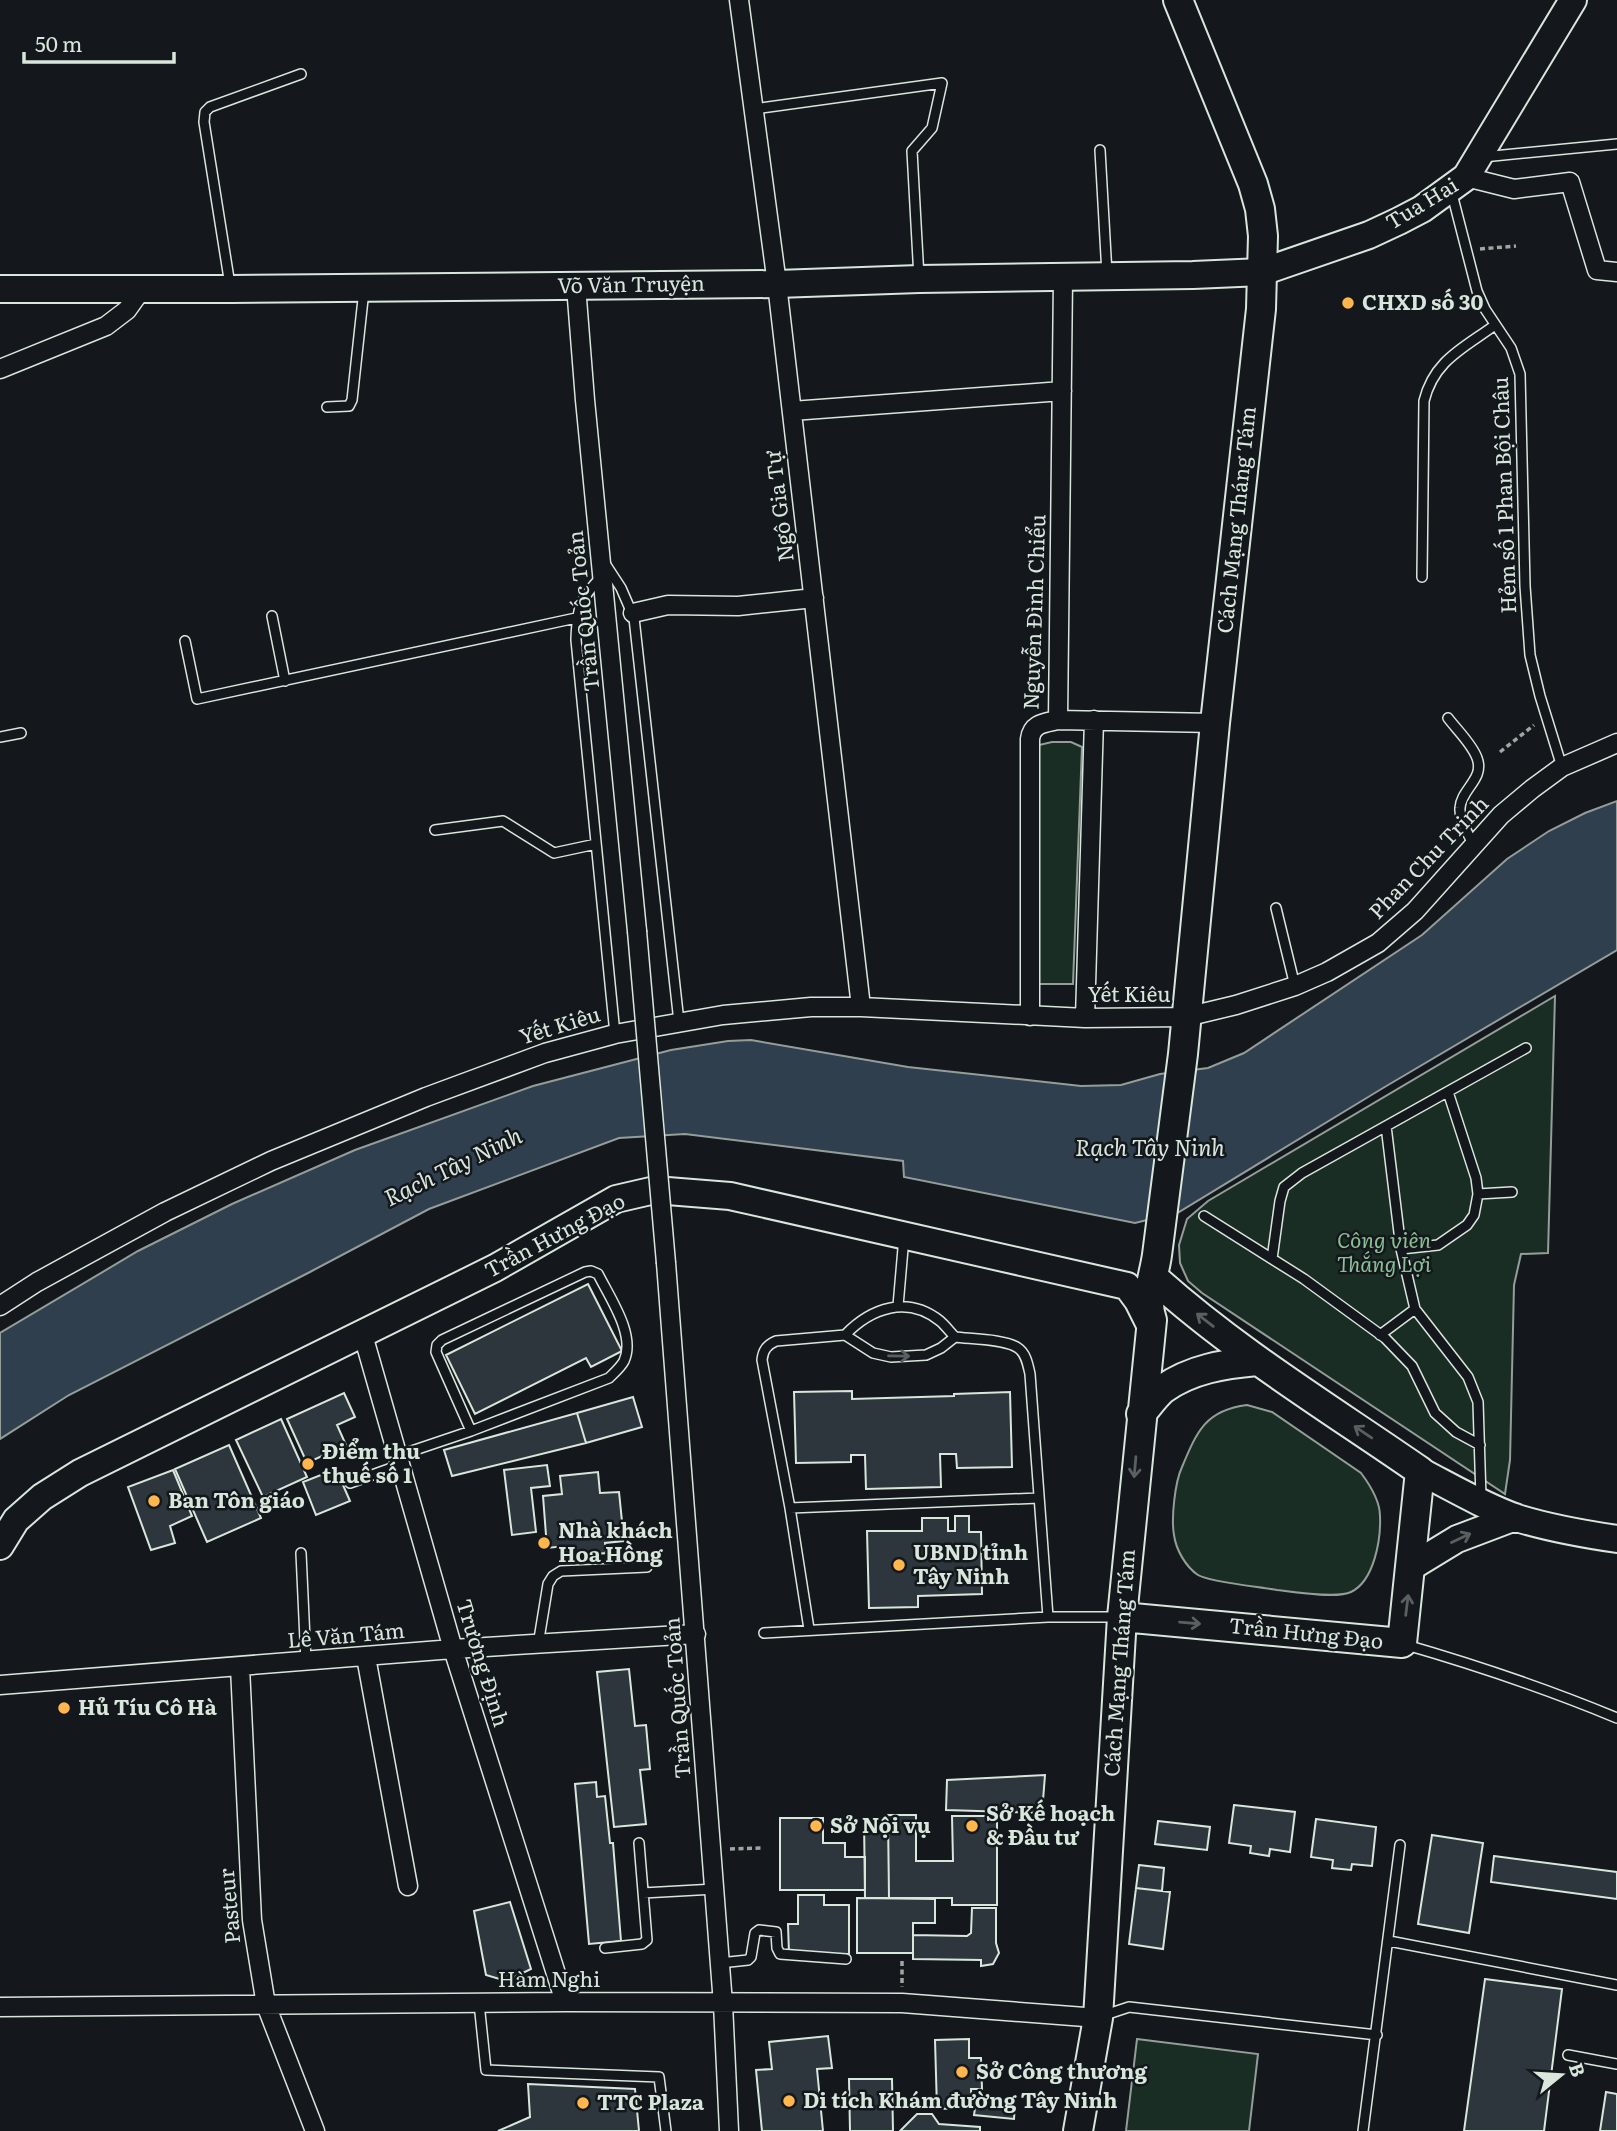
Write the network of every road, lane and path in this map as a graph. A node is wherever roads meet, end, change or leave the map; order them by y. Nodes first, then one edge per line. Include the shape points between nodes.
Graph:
1 (739, 0) edge
2 (1573, 0) edge
3 (1183, 4) edge
4 (301, 74) dead end
5 (754, 109) junction
6 (1617, 144) edge
7 (1100, 150) dead end
8 (1465, 174) junction
9 (1516, 246) dead end
10 (1467, 250) junction
11 (1262, 272) junction
12 (1617, 272) edge
13 (1107, 276) junction
14 (1063, 278) junction
15 (919, 279) junction
16 (777, 284) junction
17 (576, 286) junction
18 (364, 288) junction
19 (0, 289) edge
20 (142, 289) junction
21 (231, 289) junction
22 (1495, 325) junction
23 (0, 369) edge
24 (1062, 391) junction
25 (327, 407) dead end
26 (792, 411) junction
27 (602, 566) junction
28 (1422, 577) dead end
29 (814, 598) junction
30 (633, 613) junction
31 (272, 616) dead end
32 (576, 618) junction
33 (185, 641) dead end
34 (285, 681) junction
35 (1546, 715) junction
36 (1448, 718) dead end
37 (1058, 720) junction
38 (1094, 720) junction
39 (1215, 723) junction
40 (21, 733) dead end
41 (0, 737) edge
42 (1617, 743) edge
43 (1500, 752) dead end
44 (1562, 768) junction
45 (435, 830) dead end
46 (596, 844) junction
47 (1473, 844) junction
48 (1276, 908) dead end
49 (1295, 986) junction
50 (861, 1007) junction
51 (1030, 1016) junction
52 (1186, 1017) junction
53 (1085, 1018) junction
54 (679, 1022) junction
55 (615, 1034) junction
56 (1526, 1048) dead end
57 (1448, 1092) junction
58 (1386, 1126) junction
59 (1512, 1192) dead end
60 (1478, 1194) junction
61 (1204, 1216) dead end
62 (905, 1235) junction
63 (1401, 1250) junction
64 (1272, 1259) junction
65 (1148, 1273) junction
66 (0, 1306) edge
67 (898, 1306) junction
68 (1415, 1309) junction
69 (363, 1335) junction
70 (845, 1335) junction
71 (1380, 1335) junction
72 (955, 1337) junction
73 (1258, 1361) junction
74 (1141, 1414) junction
75 (471, 1431) junction
76 (1480, 1445) junction
77 (398, 1461) junction
78 (1420, 1471) junction
79 (350, 1483) dead end
80 (1039, 1498) junction
81 (1482, 1503) junction
82 (790, 1508) junction
83 (1515, 1517) junction
84 (8, 1522) edge
85 (1617, 1539) edge
86 (0, 1546) edge
87 (302, 1553) dead end
88 (647, 1567) dead end
89 (1411, 1567) junction
90 (1048, 1617) junction
91 (1122, 1617) junction
92 (809, 1629) junction
93 (764, 1633) dead end
94 (696, 1634) junction
95 (1402, 1643) junction
96 (538, 1645) junction
97 (453, 1649) junction
98 (366, 1657) junction
99 (306, 1662) junction
100 (240, 1667) junction
101 (0, 1685) edge
102 (1617, 1718) edge
103 (639, 1843) dead end
104 (1400, 1845) dead end
105 (763, 1848) dead end
106 (712, 1850) junction
107 (408, 1886) dead end
108 (715, 1889) junction
109 (643, 1893) junction
110 (1389, 1941) junction
111 (605, 1948) dead end
112 (846, 1959) dead end
113 (902, 1961) dead end
114 (720, 1963) junction
115 (1617, 1985) edge
116 (565, 2002) junction
117 (479, 2003) junction
118 (902, 2003) junction
119 (723, 2004) junction
120 (266, 2006) junction
121 (0, 2007) edge
122 (1098, 2018) junction
123 (1377, 2035) junction
124 (1568, 2055) dead end
125 (1617, 2064) edge
126 (315, 2131) edge
127 (666, 2131) edge
128 (729, 2131) edge
129 (1078, 2131) edge
130 (1363, 2131) edge

1 - 5 street, Ngô Gia Tự
2 - 8 street, Tua Hai
3 - 11 main road, Cách Mạng Tháng Tám via 1260,209
4 - 21 lane via 210,107 205,113
5 - 15 lane via 942,83 932,128 912,151
5 - 16 street, Ngô Gia Tự
6 - 8 lane
7 - 13 lane
8 - 10 lane, Hẻm số 1 Phan Bội Châu
8 - 11 street, Tua Hai via 1422,209 1368,235
8 - 12 street via 1514,189 1570,182 1597,270
9 - 10 path
10 - 22 lane, Hẻm số 1 Phan Bội Châu via 1485,309
11 - 13 street, Võ Văn Truyện
11 - 39 main road, Cách Mạng Tháng Tám
13 - 14 street, Võ Văn Truyện
14 - 15 street, Võ Văn Truyện
14 - 24 street, Nguyễn Đình Chiểu
15 - 16 street, Võ Văn Truyện
16 - 17 street, Võ Văn Truyện
16 - 26 street, Ngô Gia Tự
17 - 18 street, Võ Văn Truyện
17 - 27 street, Trần Quốc Toản
18 - 21 street, Võ Văn Truyện
18 - 25 lane via 352,400 349,406
19 - 20 street, Võ Văn Truyện
20 - 21 street, Võ Văn Truyện
20 - 23 street via 127,310 106,327
22 - 28 lane via 1440,366 1427,388
22 - 35 lane, Hẻm số 1 Phan Bội Châu via 1511,348 1520,374 1527,619 1530,655
24 - 26 street
24 - 37 street, Nguyễn Đình Chiểu
26 - 29 street, Ngô Gia Tự
27 - 30 lane via 621,588
27 - 32 lane
27 - 94 street, Trần Quốc Toản, bridge
29 - 30 street via 738,606 668,604
29 - 50 street, Ngô Gia Tự
30 - 54 lane
31 - 34 lane
32 - 34 lane
32 - 46 lane
33 - 34 lane via 197,699
35 - 43 path
35 - 44 lane, Hẻm số 1 Phan Bội Châu
36 - 47 lane via 1477,758 1479,768 1460,806
37 - 38 street
37 - 51 street, Nguyễn Đình Chiểu via 1038,725 1030,738
38 - 39 street
38 - 53 street
39 - 52 main road, Cách Mạng Tháng Tám
40 - 41 lane
42 - 44 street, Phan Chu Trinh
44 - 47 street, Phan Chu Trinh via 1501,815
45 - 46 lane via 503,821 554,853
46 - 55 lane
47 - 49 street, Phan Chu Trinh via 1415,911 1378,943
48 - 49 lane
49 - 52 street, Phan Chu Trinh
50 - 51 street, Yết Kiêu
50 - 54 street, Yết Kiêu via 723,1014
51 - 53 street, Yết Kiêu
52 - 53 street, Yết Kiêu
52 - 65 main road, Cách Mạng Tháng Tám
54 - 55 street, Yết Kiêu
55 - 66 street, Yết Kiêu via 533,1057 271,1161 165,1212
56 - 57 lane
57 - 58 lane
57 - 60 lane
58 - 63 lane
58 - 64 lane via 1284,1187
59 - 60 lane
60 - 63 lane via 1475,1214 1467,1225 1438,1245
61 - 64 lane
62 - 65 street, Trần Hưng Đạo
62 - 67 lane
62 - 69 street, Trần Hưng Đạo via 730,1196 655,1189 616,1199
63 - 68 lane
64 - 71 lane
73 -> 65 main road, Trần Hưng Đạo
65 - 74 main road, Cách Mạng Tháng Tám via 1159,1287 1158,1311 1151,1323
67 - 70 lane via 877,1311
67 - 72 lane via 928,1313
68 - 71 lane
68 - 76 lane via 1468,1377 1478,1402
69 - 77 street, Trương Định
69 - 84 street, Trần Hưng Đạo via 80,1473
70 -> 72 lane via 873,1353 891,1357 926,1355
70 - 82 lane via 776,1341 763,1353
71 - 76 lane via 1412,1366 1436,1413 1456,1432
72 - 80 lane via 1011,1344 1024,1356 1030,1374
73 - 74 main road via 1184,1377 1161,1391
78 -> 73 main road, Trần Hưng Đạo
74 -> 91 main road, Cách Mạng Tháng Tám
75 - 75 lane via 436,1352 437,1345 585,1272 598,1274 627,1337 623,1363 610,1378
75 - 77 lane
76 - 81 lane
77 - 79 lane
77 - 97 street, Trương Định
78 - 81 street, Trần Hưng Đạo
78 - 89 main road, Trần Hưng Đạo
80 - 82 lane
80 - 90 lane
81 - 83 street, Trần Hưng Đạo
82 - 92 lane
83 - 85 street, Trần Hưng Đạo
89 -> 83 street via 1457,1539
84 - 86 street, Trần Hưng Đạo
87 - 99 lane
88 - 96 lane via 561,1571 553,1576
95 -> 89 main road, Trần Hưng Đạo
90 - 91 lane
90 - 92 lane
91 -> 95 main road, Trần Hưng Đạo
91 - 122 main road, Cách Mạng Tháng Tám
92 - 93 lane
94 - 96 street, Lê Văn Tám
94 - 106 street, Trần Quốc Toản
95 - 102 lane via 1473,1664
96 - 97 street, Lê Văn Tám
97 - 98 street, Lê Văn Tám
97 - 116 street, Trương Định
98 - 99 street, Lê Văn Tám
98 - 107 street
99 - 100 street, Lê Văn Tám
100 - 101 street, Lê Văn Tám
100 - 120 street, Pasteur via 251,1920
103 - 109 lane
104 - 110 lane
105 - 106 path
106 - 108 street, Trần Quốc Toản
108 - 109 lane
108 - 114 street, Trần Quốc Toản
109 - 111 lane via 646,1943
110 - 115 lane
110 - 123 lane
112 - 114 lane via 780,1954 776,1933 759,1930 748,1960
113 - 118 path
114 - 119 street, Trần Quốc Toản
116 - 117 street, Hàm Nghi
116 - 119 street, Hàm Nghi
117 - 120 street, Hàm Nghi
117 - 127 lane via 486,2070 659,2077
118 - 119 street, Hàm Nghi
118 - 122 street, Hàm Nghi
119 - 128 street, Trần Quốc Toản
120 - 121 street, Hàm Nghi
120 - 126 street, Pasteur
122 - 123 lane via 1129,2007
122 - 129 main road, Cách Mạng Tháng Tám
123 - 130 lane
124 - 125 lane

